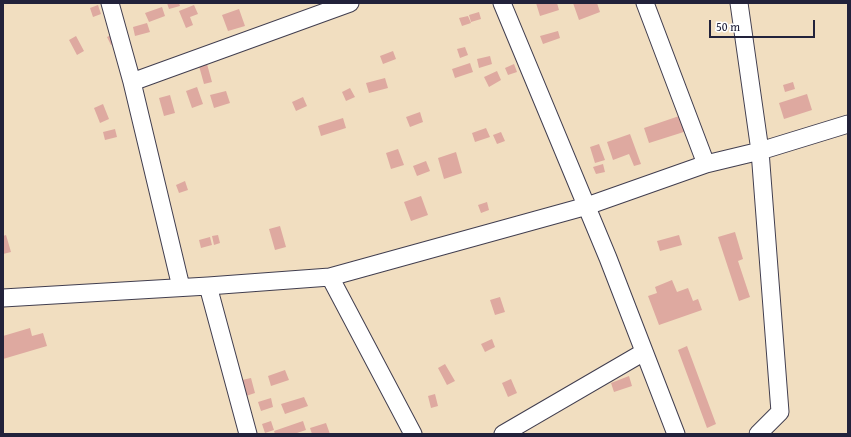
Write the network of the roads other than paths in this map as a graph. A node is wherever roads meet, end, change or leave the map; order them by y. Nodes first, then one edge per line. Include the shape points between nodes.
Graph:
1 (110, 3) edge
2 (350, 3) edge
3 (502, 3) edge
4 (645, 3) edge
5 (739, 3) edge
6 (132, 82) junction
7 (848, 124) edge
8 (760, 151) junction
9 (706, 164) junction
10 (587, 206) junction
11 (330, 277) junction
12 (208, 286) junction
13 (181, 288) junction
14 (3, 298) edge
15 (644, 352) junction
16 (248, 434) edge
17 (413, 434) edge
18 (503, 434) edge
19 (676, 434) edge
20 (758, 434) edge

1 - 6 street
2 - 6 street
3 - 10 street
4 - 9 street
5 - 8 street
6 - 13 street
7 - 8 street
8 - 9 street
8 - 20 street via 780,412
9 - 10 street
10 - 11 street
10 - 15 street
11 - 12 street
11 - 17 street
12 - 13 street
12 - 16 street
13 - 14 street
15 - 18 street
15 - 19 street

